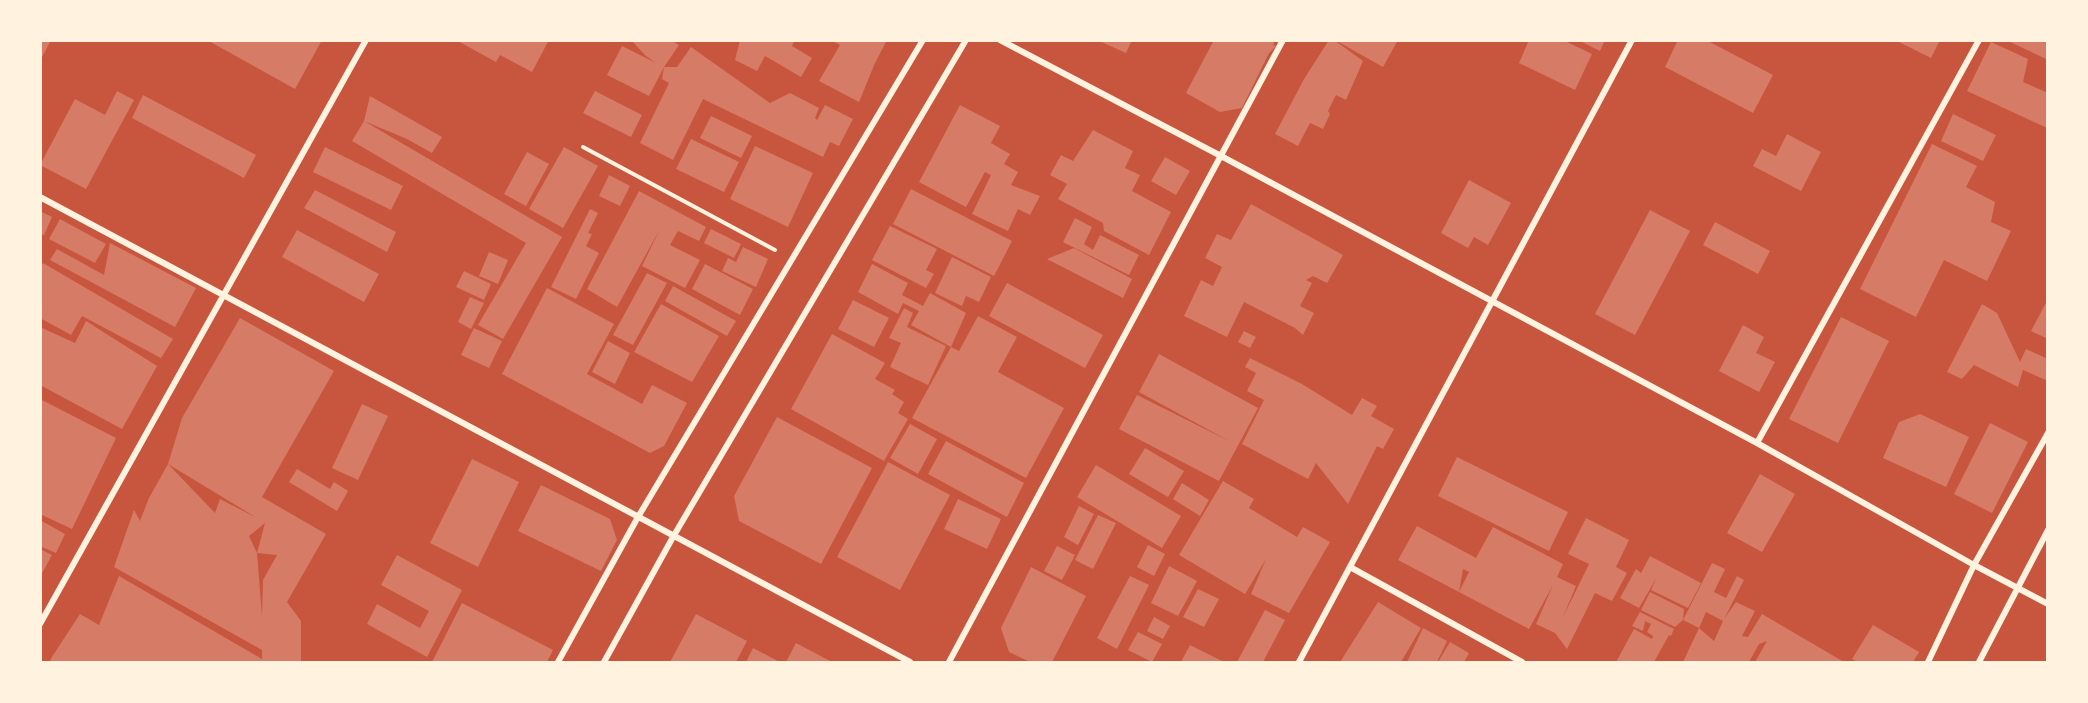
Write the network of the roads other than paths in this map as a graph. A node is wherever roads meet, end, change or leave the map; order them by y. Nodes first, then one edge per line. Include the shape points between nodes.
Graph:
1 (366, 40) edge
2 (923, 40) edge
3 (966, 40) edge
4 (1000, 40) edge
5 (1283, 40) edge
6 (1632, 40) edge
7 (1979, 40) edge
8 (1221, 156) junction
9 (40, 197) edge
10 (224, 296) junction
11 (1492, 302) junction
12 (2048, 433) edge
13 (1756, 443) junction
14 (638, 517) junction
15 (2048, 530) edge
16 (674, 537) junction
17 (1974, 565) junction
18 (1350, 567) junction
19 (2016, 588) junction
20 (2048, 604) edge
21 (40, 624) edge
22 (558, 663) edge
23 (604, 663) edge
24 (910, 663) edge
25 (949, 663) edge
26 (1299, 663) edge
27 (1522, 663) edge
28 (1928, 663) edge
29 (1979, 663) edge

1 - 10 street
2 - 14 street
3 - 16 street
4 - 8 street
5 - 8 street
6 - 11 street
7 - 13 street
8 - 11 street
8 - 25 street
9 - 10 street
10 - 14 street
10 - 21 street
11 - 13 street
11 - 18 street
12 - 17 street
13 - 17 street
14 - 16 street
14 - 22 street
15 - 19 street
16 - 23 street
16 - 24 street
17 - 19 street
17 - 28 street
18 - 26 street
18 - 27 street
19 - 20 street
19 - 29 street

